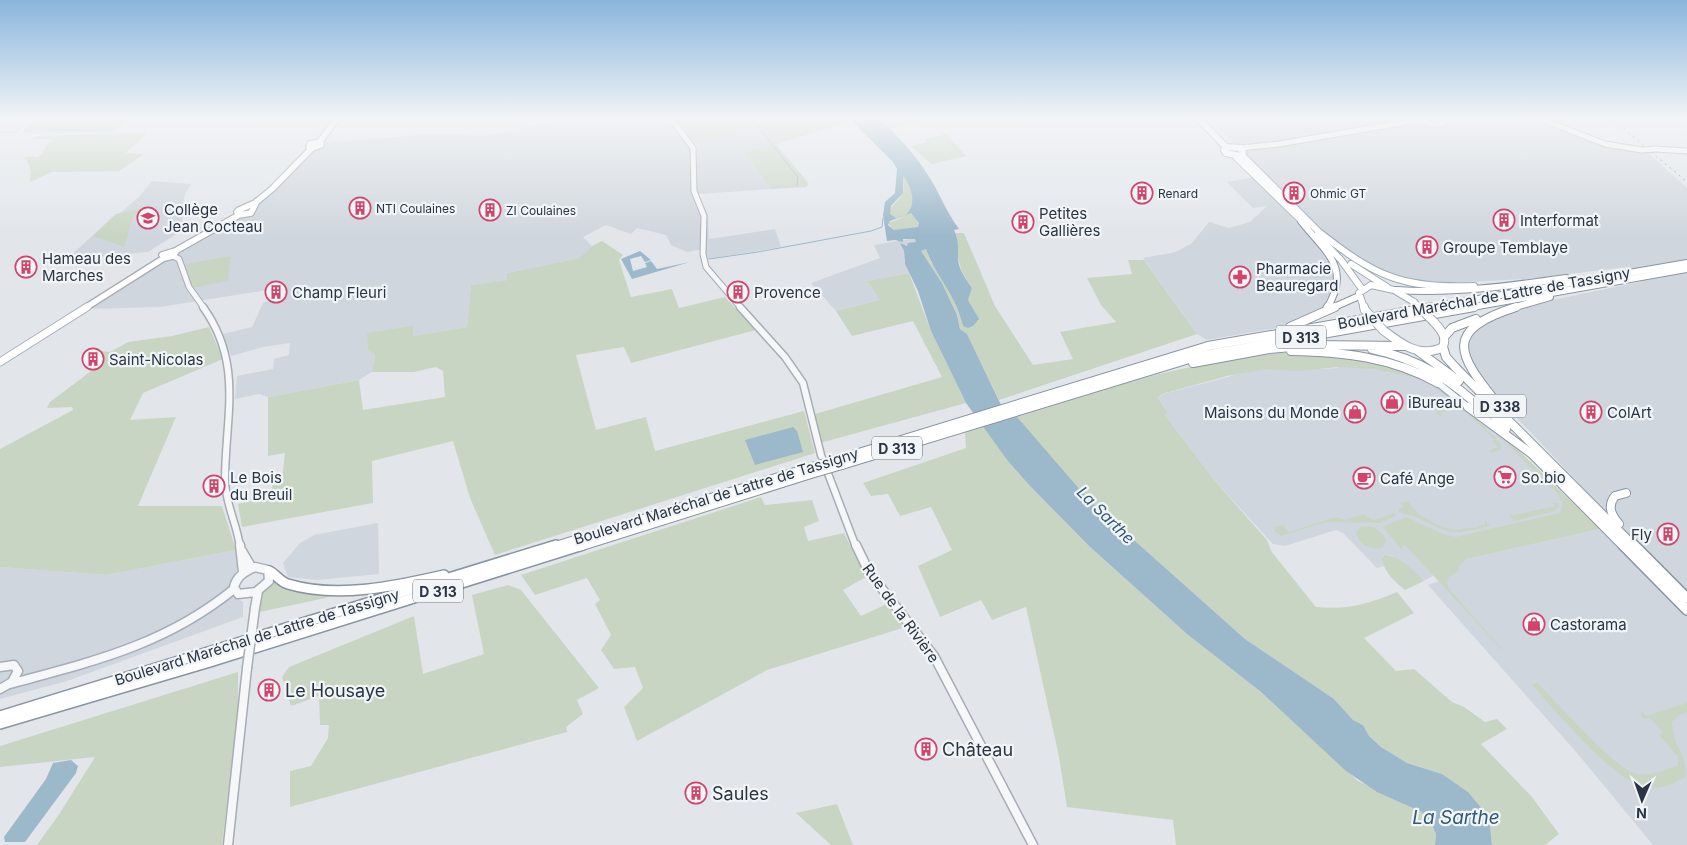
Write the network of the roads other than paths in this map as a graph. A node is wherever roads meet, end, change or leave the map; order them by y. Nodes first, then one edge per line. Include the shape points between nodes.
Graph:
1 (303, 156) edge
2 (693, 156) edge
3 (1243, 156) edge
4 (1304, 221) junction
5 (1319, 232) junction
6 (174, 254) junction
7 (1687, 262) edge
8 (1675, 265) junction
9 (1687, 269) edge
10 (1516, 285) junction
11 (1387, 287) junction
12 (1362, 289) junction
13 (1571, 289) junction
14 (1396, 290) junction
15 (1359, 296) junction
16 (1517, 307) junction
17 (1326, 311) junction
18 (1444, 337) junction
19 (1247, 339) junction
20 (1356, 346) junction
21 (1404, 346) junction
22 (1443, 347) junction
23 (1418, 352) junction
24 (1240, 354) junction
25 (0, 362) edge
26 (1136, 374) junction
27 (1438, 383) joint
28 (1037, 401) junction
29 (1468, 407) joint
30 (1508, 431) junction
31 (1532, 454) junction
32 (810, 471) junction
33 (1626, 493) dead end
34 (1600, 511) junction
35 (240, 547) junction
36 (547, 548) junction
37 (1653, 564) junction
38 (252, 568) junction
39 (243, 572) junction
40 (269, 572) junction
41 (1657, 580) junction
42 (234, 589) junction
43 (258, 592) junction
44 (240, 595) junction
45 (249, 595) junction
46 (1687, 598) edge
47 (219, 603) junction
48 (255, 608) junction
49 (1687, 610) edge
50 (1687, 614) edge
51 (0, 667) edge
52 (18, 673) junction
53 (24, 680) junction
54 (10, 684) junction
55 (0, 689) edge
56 (0, 716) edge
57 (0, 724) edge
58 (228, 845) edge
59 (1033, 845) edge

1 - 6 main road via 251,206 254,210 251,213 239,215
2 - 59 street, Rue de la Rivière via 694,191 704,216 702,254 706,267 785,356 803,383 821,455 861,559 934,656
3 - 4 main road
4 - 5 main road
4 - 12 main road via 1341,260
4 - 17 main road via 1337,268 1339,288
5 - 10 main road via 1366,267 1402,282 1436,287
5 - 11 main road via 1353,265
6 - 25 main road
6 - 35 street via 179,259 188,287 214,322 231,380 224,481
7 - 8 main road
8 - 10 main road via 1654,265
8 - 19 main road, Boulevard Maréchal de Lattre de Tassigny / D 313
9 - 13 main road, D 338
10 - 14 main road via 1425,292
11 - 12 main road
11 - 14 main road
12 - 15 main road
13 - 16 main road, D 338
13 - 26 main road, Boulevard Maréchal de Lattre de Tassigny / D 313 via 1208,354
14 - 18 main road, bridge via 1414,302
15 - 17 main road
15 - 21 main road, bridge via 1365,310
16 - 18 main road via 1456,326
16 - 34 main road, D 338 via 1469,328 1462,343 1464,358 1490,395
17 - 19 main road via 1300,324
18 - 22 main road
19 - 28 main road, Boulevard Maréchal de Lattre de Tassigny / D 313 via 1208,346
20 - 21 main road, D 313
20 - 24 main road, D 313 via 1312,345
20 - 30 main road, D 313 via 1387,352 1424,365 1458,386 1502,429
21 - 23 main road
22 - 23 main road via 1434,352
22 - 34 main road, D 338 via 1444,354 1456,368
23 - 30 main road, D 338 via 1458,380
24 - 26 main road, D 313
24 - 27 main road, D 313 via 1313,351 1368,356 1410,367
26 - 28 main road, Boulevard Maréchal de Lattre de Tassigny / D 313
27 - 29 street, D 313
28 - 32 main road, Boulevard Maréchal de Lattre de Tassigny / D 313, bridge
29 - 31 main road, D 313 via 1485,415 1518,446
30 - 31 main road, D 338
31 - 41 main road, D 338
32 - 36 main road, Boulevard Maréchal de Lattre de Tassigny / D 313
32 - 57 main road, Boulevard Maréchal de Lattre de Tassigny / D 313 via 210,662
33 - 37 main road via 1614,496 1610,510
34 - 37 main road, D 338
35 - 38 street
35 - 39 street
36 - 40 main road via 390,585 350,588 304,586 281,582 276,574
36 - 56 main road, Boulevard Maréchal de Lattre de Tassigny / D 313
37 - 46 main road, D 338
38 - 39 street
38 - 40 street via 261,567
39 - 42 street
40 - 43 street via 268,582
41 - 49 main road, D 338
41 - 50 main road
42 - 44 street
42 - 47 street
43 - 45 street
43 - 48 street
44 - 45 street
44 - 47 street
45 - 48 street
47 - 53 street via 164,636 100,659
48 - 58 street, bridge
51 - 52 street via 14,665
52 - 53 street
52 - 54 street
53 - 54 street
54 - 55 street

